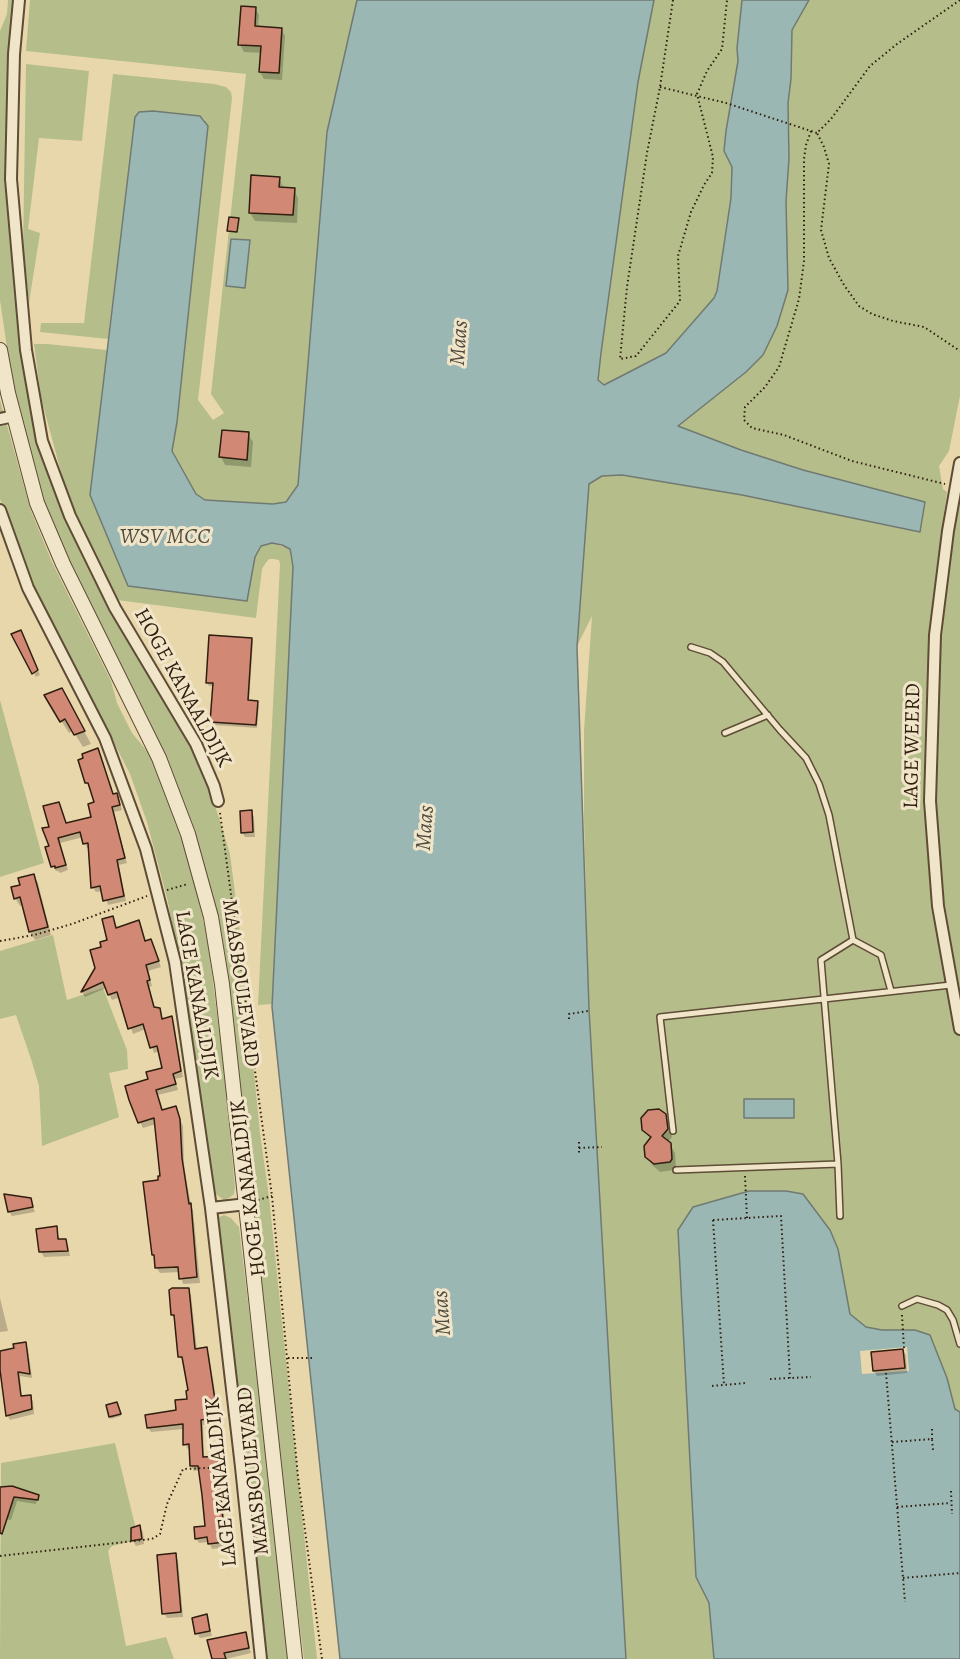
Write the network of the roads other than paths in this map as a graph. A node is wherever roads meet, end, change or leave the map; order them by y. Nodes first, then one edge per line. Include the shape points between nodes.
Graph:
1 (19, 0) edge
2 (0, 350) edge
3 (14, 416) junction
4 (0, 419) edge
5 (960, 463) edge
6 (0, 510) edge
7 (691, 647) dead end
8 (768, 716) junction
9 (725, 733) dead end
10 (218, 801) road end
11 (853, 940) junction
12 (951, 985) junction
13 (891, 991) junction
14 (824, 999) junction
15 (960, 1029) edge
16 (673, 1131) dead end
17 (838, 1164) junction
18 (676, 1170) dead end
19 (247, 1204) junction
20 (210, 1208) junction
21 (840, 1216) dead end
22 (902, 1306) road end
23 (960, 1344) edge
24 (261, 1659) edge
25 (295, 1659) edge

1 - 10 street, HOGE KANAALDIJK via 11,179 26,350 42,441 70,516 115,608 196,744
2 - 3 street, MAASBOULEVARD
3 - 4 street
3 - 19 street, MAASBOULEVARD via 44,522 155,750 202,879 222,984
5 - 12 street, LAGE WEERD via 935,634 930,801 938,906
6 - 20 street, LAGE KANAALDIJK via 27,588 105,738 146,849 175,962
7 - 8 lane via 723,662
8 - 9 lane
8 - 11 lane via 806,758 819,784 835,842
11 - 13 lane via 881,955
11 - 14 lane via 821,960
12 - 13 lane
12 - 15 street, LAGE WEERD
13 - 14 lane
14 - 16 lane via 660,1017
14 - 17 lane
17 - 18 lane
17 - 21 lane
19 - 20 street
19 - 25 street, MAASBOULEVARD
20 - 24 street, LAGE KANAALDIJK
22 - 23 lane via 916,1299 947,1310

